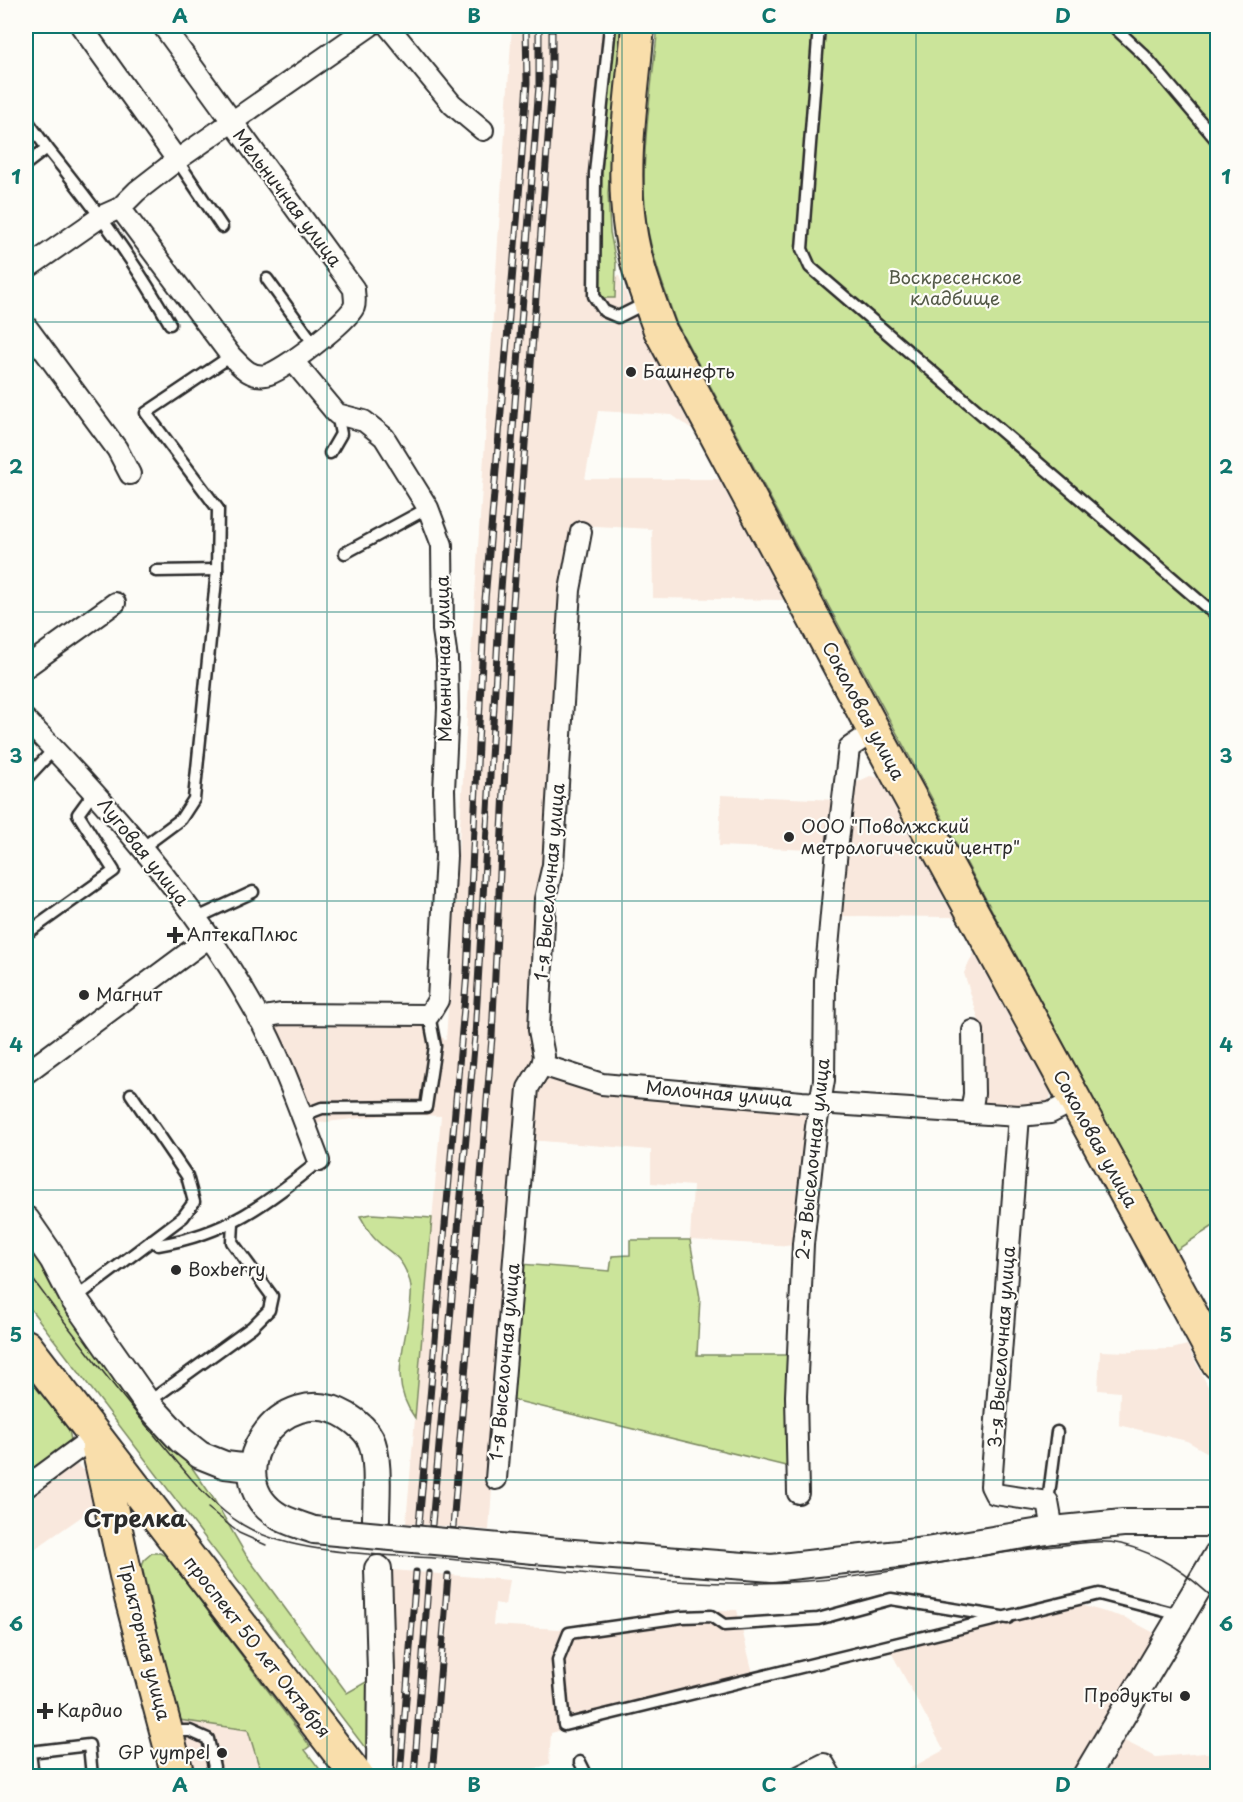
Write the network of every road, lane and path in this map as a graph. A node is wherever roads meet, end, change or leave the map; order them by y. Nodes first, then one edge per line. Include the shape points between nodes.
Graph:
1 (81, 26) edge
2 (163, 26) edge
3 (370, 26) edge
4 (388, 26) edge
5 (610, 26) edge
6 (639, 26) edge
7 (819, 26) edge
8 (1113, 26) edge
9 (26, 119) edge
10 (232, 123) junction
11 (483, 130) dead end
12 (1218, 142) edge
13 (47, 148) junction
14 (177, 160) junction
15 (26, 164) edge
16 (120, 208) junction
17 (102, 216) junction
18 (222, 226) dead end
19 (26, 269) edge
20 (267, 279) dead end
21 (650, 301) junction
22 (170, 324) dead end
23 (26, 326) edge
24 (314, 344) junction
25 (231, 357) junction
26 (293, 361) junction
27 (337, 414) junction
28 (330, 453) dead end
29 (130, 474) dead end
30 (428, 508) junction
31 (581, 532) dead end
32 (345, 553) dead end
33 (217, 570) junction
34 (156, 571) dead end
35 (115, 603) dead end
36 (1218, 616) edge
37 (26, 667) edge
38 (26, 720) edge
39 (874, 731) junction
40 (54, 749) junction
41 (26, 779) edge
42 (94, 792) junction
43 (142, 848) junction
44 (253, 892) dead end
45 (197, 918) junction
46 (26, 934) edge
47 (208, 938) junction
48 (429, 1015) junction
49 (258, 1018) junction
50 (973, 1031) dead end
51 (542, 1065) junction
52 (26, 1073) edge
53 (131, 1094) dead end
54 (1074, 1101) junction
55 (820, 1102) junction
56 (971, 1113) junction
57 (301, 1116) junction
58 (1019, 1116) junction
59 (319, 1161) joint
60 (26, 1220) edge
61 (233, 1223) junction
62 (152, 1240) junction
63 (74, 1299) junction
64 (26, 1346) edge
65 (1218, 1363) edge
66 (147, 1403) junction
67 (1057, 1432) dead end
68 (95, 1436) junction
69 (251, 1468) junction
70 (496, 1479) dead end
71 (26, 1487) edge
72 (798, 1493) dead end
73 (1048, 1502) junction
74 (376, 1521) dead end
75 (1218, 1523) edge
76 (1053, 1530) junction
77 (183, 1550) junction
78 (1218, 1554) edge
79 (378, 1569) dead end
80 (128, 1576) junction
81 (1181, 1615) junction
82 (1008, 1618) junction
83 (166, 1731) junction
84 (28, 1748) edge
85 (580, 1762) dead end
86 (368, 1771) edge
87 (33, 1776) edge
88 (92, 1776) edge
89 (178, 1776) edge
90 (208, 1776) edge
91 (587, 1776) edge
92 (800, 1776) edge
93 (831, 1776) edge
94 (1086, 1776) edge

1 - 14 street
2 - 10 street, Мельничная улица
3 - 10 street
4 - 11 street via 452,104
5 - 21 lane via 596,173 594,296 603,311 618,317
6 - 21 main road, Соколовая улица via 627,193 630,229
7 - 36 lane via 802,249 810,267
8 - 12 lane
9 - 13 lane
10 - 14 street
10 - 24 street, Мельничная улица via 354,289 355,305 347,318
13 - 15 lane
13 - 17 lane
14 - 16 street
14 - 18 lane
16 - 17 street
16 - 25 street, Мельничная улица
17 - 19 street
17 - 22 lane via 141,272
20 - 24 lane
21 - 39 main road, Соколовая улица via 660,330
23 - 29 street via 117,449
24 - 26 street, Мельничная улица
25 - 26 street, Мельничная улица via 249,374 267,375
25 - 33 lane via 147,413 218,509
26 - 27 street
27 - 28 lane via 341,434
27 - 30 street, Мельничная улица via 364,421 384,437
30 - 32 lane
30 - 48 street, Мельничная улица via 442,545 448,708 446,856 438,1000
31 - 51 street, 1-я Выселочная улица via 570,590 553,865 545,898 539,1030
33 - 34 lane
33 - 43 lane via 194,800 181,819
35 - 37 street
38 - 40 street, Луговая улица
39 - 54 main road, Соколовая улица
39 - 55 street, 2-я Выселочная улица via 849,748 825,980 824,1080
40 - 41 lane
40 - 42 street, Луговая улица
42 - 43 street, Луговая улица
42 - 46 lane via 78,814 114,871
43 - 45 street, Луговая улица
44 - 45 lane
45 - 47 street, Луговая улица
47 - 49 street, Луговая улица
47 - 52 street
48 - 49 street via 281,1014
48 - 57 lane via 435,1046 426,1107 322,1108
49 - 57 street, Луговая улица
50 - 56 street
51 - 55 street, Молочная улица via 602,1084
51 - 70 street, 1-я Выселочная улица via 528,1088
53 - 62 lane via 188,1176 194,1202 183,1216
54 - 58 street, Молочная улица via 1050,1113
54 - 65 main road, Соколовая улица
55 - 56 street, Молочная улица
55 - 72 street, 2-я Выселочная улица via 803,1244 796,1396
56 - 58 street, Молочная улица
57 - 59 street, Луговая улица
58 - 73 street, 3-я Выселочная улица via 991,1486 995,1494
59 - 61 lane
60 - 63 street
61 - 62 lane via 188,1240 158,1245
61 - 66 lane via 232,1242 272,1296 269,1310 252,1328
62 - 63 lane
63 - 66 street
64 - 68 main road, проспект 50 лет Октября
66 - 69 street via 200,1455 225,1465
67 - 73 lane
68 - 71 street
68 - 77 main road, проспект 50 лет Октября
68 - 80 main road, Тракторная улица
69 - 74 street via 268,1430 292,1410 309,1407 341,1413 370,1438
69 - 76 street, bridge via 262,1499 278,1516 314,1530 534,1550 772,1568 926,1551
73 - 76 street
75 - 76 street via 1123,1523
77 - 80 main road via 165,1543 151,1545 134,1557
77 - 86 main road, проспект 50 лет Октября via 325,1734
78 - 81 street
79 - 86 street via 381,1671
80 - 83 main road, Тракторная улица
81 - 82 lane via 1099,1594
81 - 94 street
82 - 82 lane via 792,1670 564,1725 558,1660 569,1633 682,1617 711,1616 724,1625 818,1619 891,1599
83 - 89 main road, Тракторная улица
83 - 90 lane via 190,1731 208,1739 214,1767
84 - 87 lane
84 - 88 lane via 89,1744
85 - 91 lane
92 - 93 street via 824,1764

